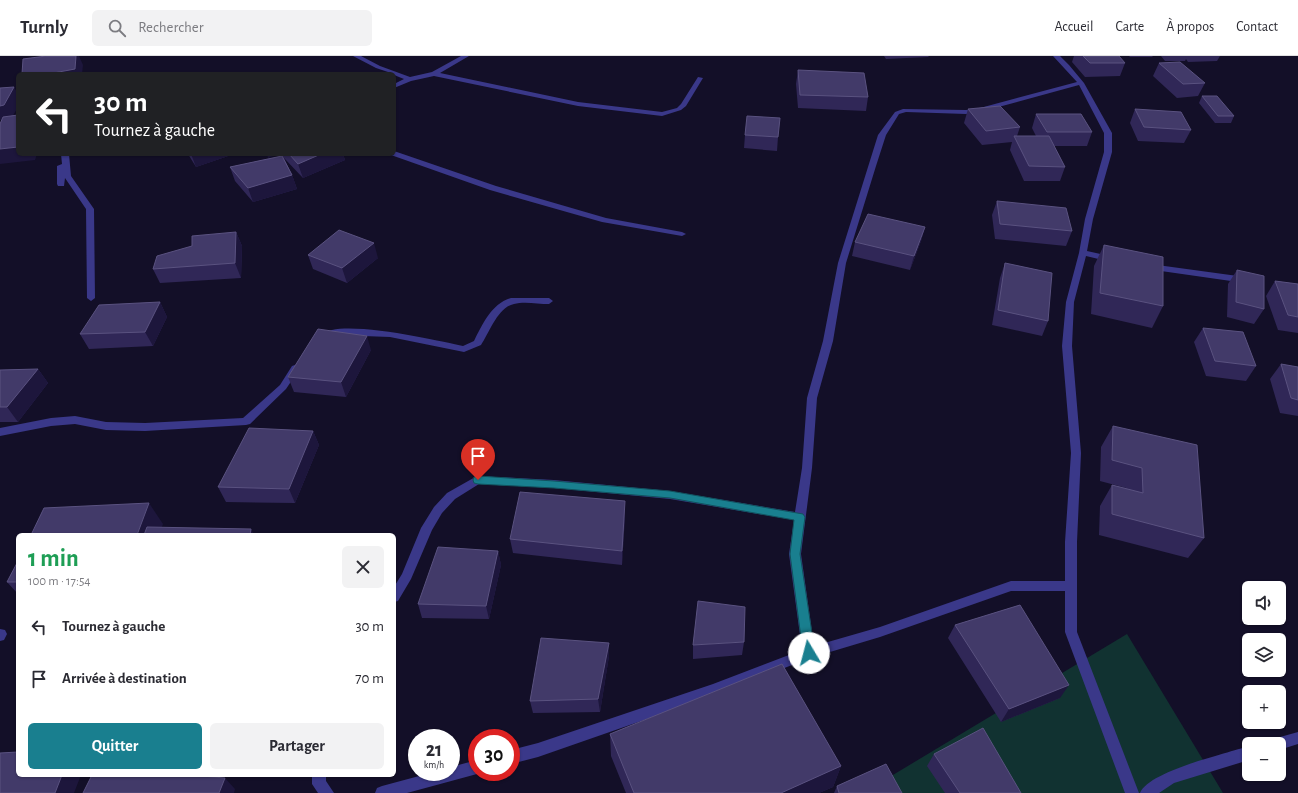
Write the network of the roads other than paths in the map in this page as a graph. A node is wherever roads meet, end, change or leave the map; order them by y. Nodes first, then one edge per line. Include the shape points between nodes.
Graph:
1 (356, 56) edge
2 (466, 56) edge
3 (1056, 56) edge
4 (389, 72) edge
5 (396, 74) edge
6 (434, 74) junction
7 (700, 78) dead end
8 (409, 79) junction
9 (1081, 82) junction
10 (396, 85) edge
11 (396, 154) edge
12 (61, 156) edge
13 (65, 156) edge
14 (61, 184) dead end
15 (682, 234) dead end
16 (1083, 253) junction
17 (1122, 262) edge
18 (1138, 265) edge
19 (1257, 282) edge
20 (91, 298) dead end
21 (549, 302) dead end
22 (316, 340) edge
23 (299, 361) edge
24 (0, 432) edge
25 (800, 517) junction
26 (1072, 586) junction
27 (396, 594) edge
28 (809, 653) junction
29 (1298, 738) edge
30 (1286, 742) edge
31 (520, 755) edge
32 (1242, 755) edge
33 (468, 769) edge
34 (319, 777) edge
35 (327, 793) edge
36 (382, 793) edge
37 (1132, 793) edge
38 (1147, 793) edge

1 - 4 street
2 - 6 street
3 - 9 street
5 - 8 street
6 - 7 street via 578,104 662,114 684,105
6 - 8 street
8 - 10 street
9 - 16 street via 1108,133 1108,152 1089,219
9 - 25 street via 980,110 905,110 897,113 882,135 842,263 828,341 812,398 807,468
11 - 15 street via 493,188 605,220
12 - 14 street
13 - 20 street via 67,176 90,209
16 - 17 street
16 - 26 street via 1070,302 1068,346 1076,453 1071,542
18 - 19 street
21 - 22 street via 511,301 496,312 478,343 464,349 390,334 335,332
23 - 24 street via 283,387 246,421 145,427 106,426 75,420
25 - 27 street via 670,495 478,480 451,496 438,510
25 - 28 street via 795,554
26 - 28 street via 1010,586 880,632
26 - 37 street via 1071,632
28 - 31 street via 713,690
29 - 30 street
32 - 38 street via 1171,777
33 - 36 street
34 - 35 street via 319,784

